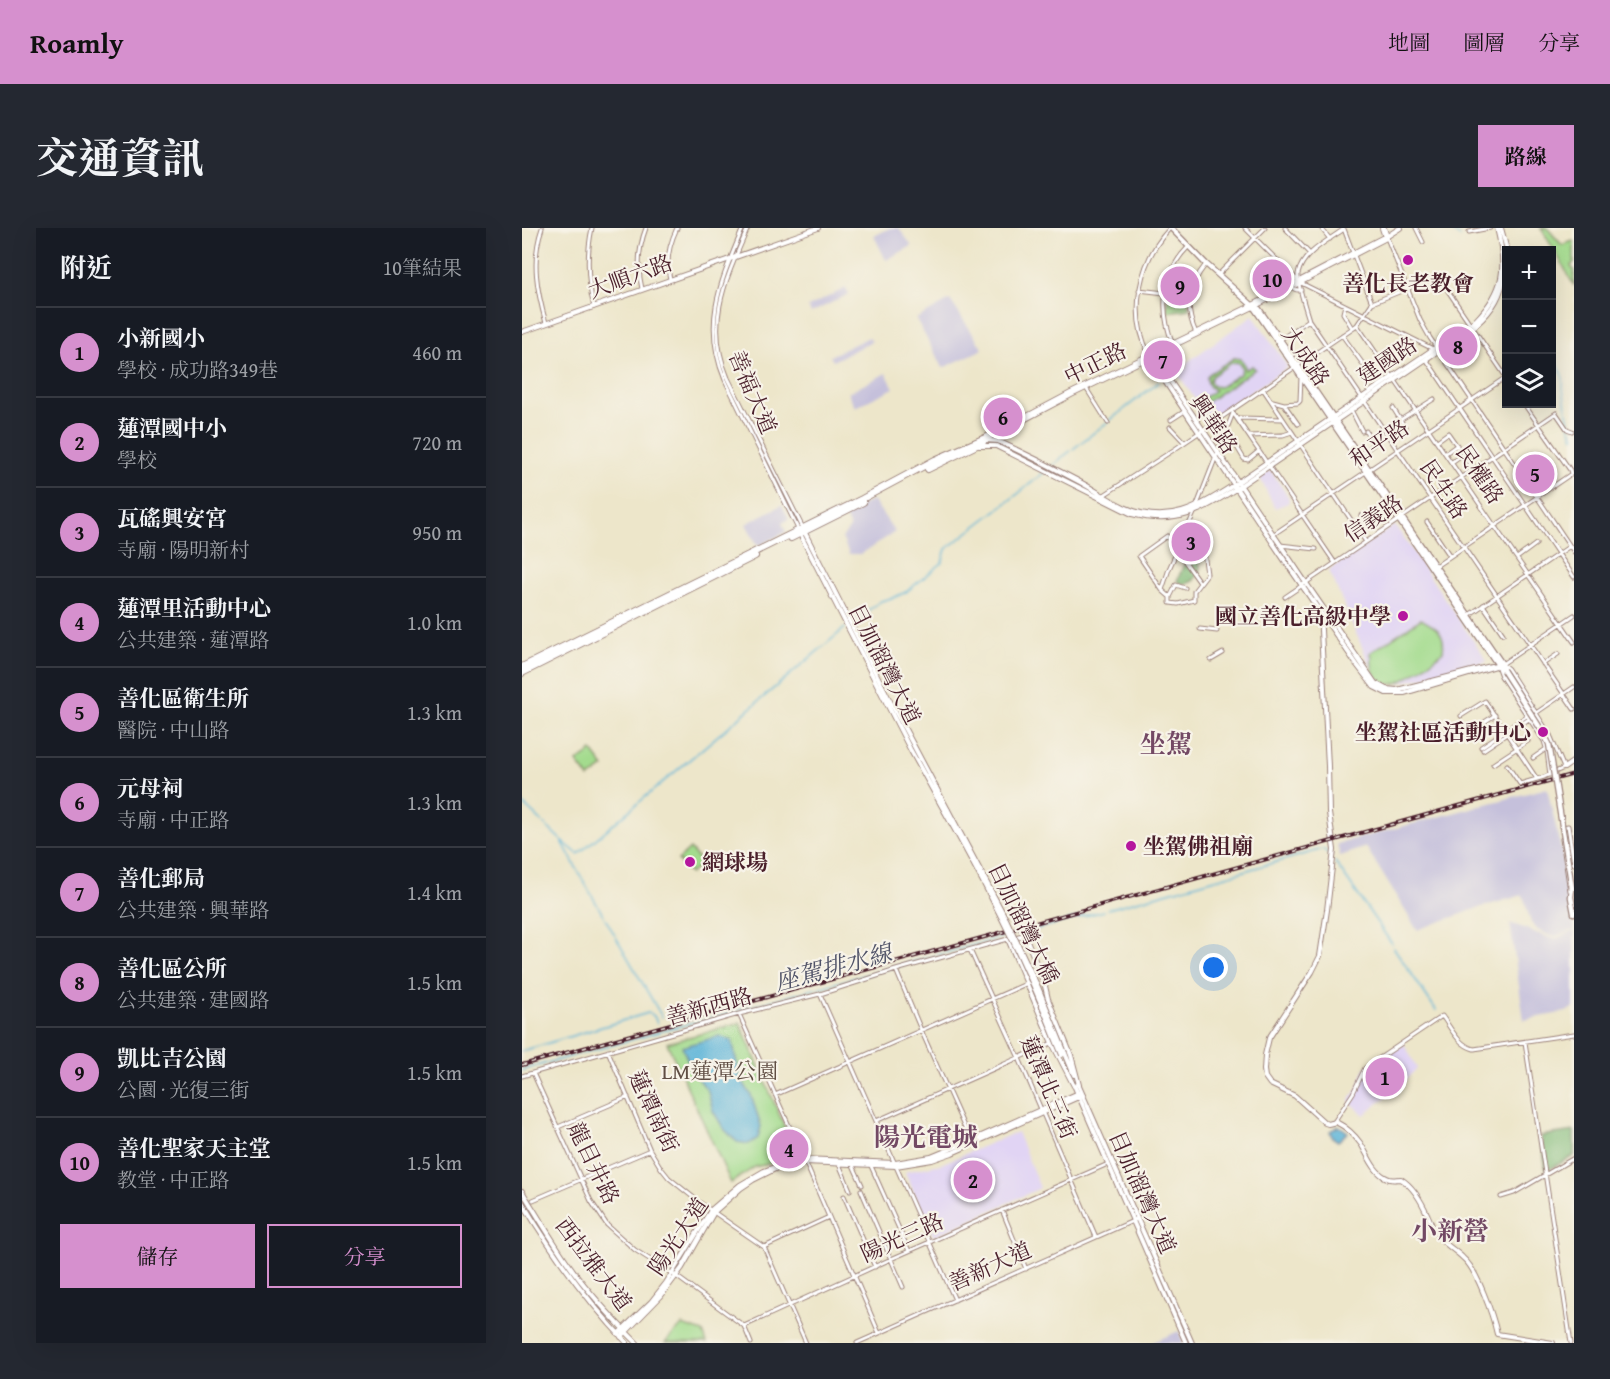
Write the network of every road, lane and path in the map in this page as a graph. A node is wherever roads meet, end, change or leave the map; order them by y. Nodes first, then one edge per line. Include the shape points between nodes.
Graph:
1 (542, 228) edge
2 (592, 228) edge
3 (646, 228) edge
4 (677, 228) edge
5 (745, 228) edge
6 (818, 228) edge
7 (1170, 228) edge
8 (1245, 228) edge
9 (1265, 228) edge
10 (1285, 228) edge
11 (1321, 228) edge
12 (1344, 228) edge
13 (1383, 228) edge
14 (1400, 228) edge
15 (1416, 228) edge
16 (1490, 228) edge
17 (1499, 228) edge
18 (1469, 232) dead end
19 (1386, 237) junction
20 (1255, 238) junction
21 (1330, 239) junction
22 (1423, 242) dead end
23 (1189, 246) junction
24 (1506, 246) edge
25 (1310, 254) junction
26 (1353, 254) junction
27 (733, 258) junction
28 (1206, 264) junction
29 (1299, 273) junction
30 (1219, 274) junction
31 (1292, 275) junction
32 (1307, 278) junction
33 (670, 279) junction
34 (1299, 282) junction
35 (1291, 286) junction
36 (642, 289) junction
37 (1407, 289) junction
38 (1502, 289) edge
39 (1139, 290) junction
40 (1301, 290) junction
41 (1165, 294) junction
42 (1190, 297) junction
43 (1372, 303) junction
44 (1345, 305) junction
45 (1253, 306) junction
46 (594, 307) junction
47 (1364, 315) junction
48 (1309, 320) junction
49 (546, 324) junction
50 (1357, 325) junction
51 (1471, 326) junction
52 (1352, 328) junction
53 (522, 332) edge
54 (1196, 333) junction
55 (1342, 335) junction
56 (1279, 341) junction
57 (1173, 344) junction
58 (1326, 346) junction
59 (1436, 349) junction
60 (1150, 356) junction
61 (1426, 360) junction
62 (1296, 366) junction
63 (1368, 371) dead end
64 (1502, 371) edge
65 (1301, 377) junction
66 (1394, 378) junction
67 (1502, 380) edge
68 (1086, 388) junction
69 (1263, 389) junction
70 (1363, 399) junction
71 (1434, 399) dead end
72 (1271, 401) junction
73 (1472, 401) junction
74 (1284, 404) junction
75 (1393, 408) dead end
76 (1527, 408) edge
77 (1415, 409) junction
78 (1459, 409) junction
79 (1351, 410) junction
80 (1185, 411) junction
81 (1232, 411) junction
82 (1283, 419) junction
83 (1400, 419) junction
84 (1171, 420) dead end
85 (1238, 420) junction
86 (1332, 420) junction
87 (1108, 423) dead end
88 (1298, 424) dead end
89 (1539, 425) junction
90 (1170, 427) dead end
91 (1406, 429) dead end
92 (1429, 429) junction
93 (1201, 430) junction
94 (1384, 430) junction
95 (1572, 431) dead end
96 (999, 432) junction
97 (1292, 432) junction
98 (1224, 436) junction
99 (1249, 436) junction
100 (987, 440) junction
101 (1184, 441) junction
102 (1437, 441) junction
103 (1299, 442) junction
104 (971, 445) junction
105 (1457, 445) junction
106 (1504, 449) junction
107 (1398, 450) junction
108 (1259, 451) junction
109 (1216, 454) junction
110 (1446, 454) junction
111 (1463, 454) junction
112 (1359, 455) junction
113 (1492, 456) junction
114 (1452, 463) junction
115 (1268, 464) junction
116 (1051, 470) junction
117 (1474, 470) junction
118 (1368, 471) junction
119 (1462, 478) junction
120 (1238, 485) junction
121 (1334, 494) junction
122 (1102, 497) junction
123 (1537, 498) junction
124 (1431, 499) junction
125 (1388, 504) junction
126 (1526, 505) junction
127 (1197, 507) junction
128 (1194, 513) junction
129 (1302, 515) junction
130 (1361, 516) dead end
131 (1401, 519) junction
132 (1427, 522) dead end
133 (1495, 526) junction
134 (802, 531) junction
135 (1194, 534) dead end
136 (1272, 536) junction
137 (1366, 542) junction
138 (1536, 544) dead end
139 (1280, 545) junction
140 (1570, 546) junction
141 (1464, 547) junction
142 (1316, 549) dead end
143 (1178, 551) junction
144 (1574, 552) edge
145 (1559, 554) junction
146 (1450, 556) junction
147 (1517, 558) junction
148 (1335, 563) junction
149 (1434, 568) junction
150 (1528, 574) junction
151 (1574, 577) edge
152 (1200, 583) junction
153 (1304, 584) junction
154 (1185, 588) dead end
155 (1162, 590) junction
156 (1497, 596) junction
157 (1170, 597) junction
158 (1285, 597) dead end
159 (1483, 605) junction
160 (1320, 610) junction
161 (1574, 615) edge
162 (1467, 616) junction
163 (1562, 624) junction
164 (1200, 629) dead end
165 (1217, 631) dead end
166 (1503, 634) dead end
167 (1574, 642) edge
168 (1530, 645) junction
169 (1223, 653) dead end
170 (1558, 654) dead end
171 (1211, 660) dead end
172 (1543, 664) junction
173 (1501, 666) junction
174 (522, 667) edge
175 (522, 673) edge
176 (1574, 687) edge
177 (1564, 694) junction
178 (1574, 710) edge
179 (1536, 713) junction
180 (1495, 715) junction
181 (1461, 716) dead end
182 (1529, 717) junction
183 (1471, 731) dead end
184 (1506, 732) junction
185 (1528, 741) dead end
186 (1482, 748) dead end
187 (1517, 748) junction
188 (1546, 749) junction
189 (1533, 758) dead end
190 (1574, 762) edge
191 (1493, 764) dead end
192 (1507, 765) dead end
193 (1564, 768) junction
194 (1550, 775) junction
195 (1537, 779) junction
196 (947, 811) joint
197 (1574, 864) edge
198 (1573, 889) edge
199 (1571, 897) junction
200 (1574, 913) edge
201 (1008, 939) junction
202 (970, 950) junction
203 (896, 970) junction
204 (1028, 983) junction
205 (820, 994) junction
206 (992, 999) junction
207 (739, 1014) junction
208 (921, 1030) junction
209 (1574, 1034) edge
210 (1525, 1042) junction
211 (1052, 1043) junction
212 (608, 1052) junction
213 (1063, 1054) joint
214 (1019, 1058) junction
215 (850, 1062) junction
216 (534, 1073) junction
217 (522, 1076) edge
218 (1076, 1086) junction
219 (947, 1090) junction
220 (775, 1095) junction
221 (1080, 1095) junction
222 (628, 1097) junction
223 (1041, 1112) junction
224 (876, 1121) junction
225 (1334, 1122) junction
226 (558, 1127) junction
227 (971, 1143) junction
228 (650, 1150) junction
229 (1574, 1158) edge
230 (805, 1161) junction
231 (839, 1164) junction
232 (1108, 1164) junction
233 (854, 1165) junction
234 (895, 1165) junction
235 (871, 1166) junction
236 (1546, 1174) junction
237 (581, 1179) junction
238 (1071, 1181) junction
239 (850, 1190) dead end
240 (522, 1191) edge
241 (844, 1196) dead end
242 (1501, 1197) dead end
243 (527, 1202) edge
244 (1002, 1210) junction
245 (713, 1211) junction
246 (830, 1217) junction
247 (1135, 1220) junction
248 (1096, 1237) junction
249 (930, 1243) junction
250 (764, 1247) junction
251 (909, 1251) junction
252 (891, 1259) junction
253 (875, 1267) junction
254 (1026, 1269) junction
255 (674, 1275) junction
256 (855, 1276) junction
257 (903, 1287) dead end
258 (955, 1300) junction
259 (790, 1306) junction
260 (744, 1326) junction
261 (624, 1330) junction
262 (879, 1333) junction
263 (619, 1335) junction
264 (627, 1343) edge
265 (637, 1343) edge
266 (751, 1343) edge
267 (806, 1343) edge
268 (857, 1343) edge
269 (1186, 1343) edge
270 (1192, 1343) edge
271 (1551, 1343) edge
272 (1571, 1343) edge

1 - 49 street via 536,279
2 - 46 street via 587,264
3 - 36 street via 639,260
4 - 33 street via 668,254
5 - 27 street, 善福大道
6 - 27 street, 大順六路
7 - 23 main road, 大成路
7 - 39 street via 1149,257
8 - 20 street
9 - 20 street
10 - 25 street
11 - 21 street
12 - 21 street
12 - 26 street
13 - 19 main road
14 - 19 street, 中正路
15 - 22 street
16 - 18 street
17 - 24 street, 建國路
17 - 51 street, 建國路 via 1503,263 1498,287
19 - 26 main road, 中正路
19 - 37 street
20 - 30 street
20 - 31 street
21 - 25 street
23 - 28 main road, 大成路
23 - 41 street via 1173,268
25 - 29 street
26 - 32 main road, 中正路
26 - 43 street
27 - 33 street, 大順六路
27 - 134 street, 善福大道 via 719,309 722,362
28 - 30 main road, 大成路
28 - 42 street
29 - 32 street
29 - 34 street, 民生路
30 - 45 main road, 大成路
31 - 34 street
31 - 35 street
32 - 34 main road, 中正路
33 - 36 street, 大順六路
34 - 35 main road, 中正路
34 - 40 street, 民生路
34 - 44 street
35 - 40 street
35 - 45 main road, 中正路
36 - 46 street, 大順六路
37 - 43 street
37 - 51 street via 1438,276
37 - 59 street
38 - 51 street, 建國路 via 1484,317
39 - 41 street
39 - 60 street via 1139,324
40 - 48 street, 民生路
41 - 42 street
41 - 57 street via 1166,321
42 - 54 street via 1190,317
43 - 47 street
44 - 47 street
44 - 52 street via 1342,313
45 - 54 main road, 中正路
45 - 56 main road, 大成路
46 - 49 street, 大順六路
47 - 50 street
47 - 59 street
48 - 56 street
48 - 58 street, 民生路
49 - 53 street, 大順六路
50 - 52 street
50 - 66 street, 民權路
51 - 59 street, 建國路
51 - 64 street
52 - 55 street
54 - 57 main road, 中正路
55 - 58 street
55 - 63 street
56 - 62 main road, 大成路
57 - 60 main road, 中正路
58 - 62 street
58 - 70 street, 民生路
59 - 61 street, 建國路
59 - 66 street, 建國路
59 - 73 street
60 - 68 main road, 中正路
60 - 80 street, 興華路
60 - 93 street, 興華路
61 - 66 street, 建國路
61 - 78 street
62 - 65 main road, 大成路
62 - 69 street
62 - 86 main road, 大成路
65 - 74 street via 1300,401
65 - 86 main road, 大成路
66 - 70 street, 建國路
66 - 77 street, 民權路
67 - 73 street, 和平路
68 - 87 street
68 - 96 main road, 中正路
69 - 72 street
69 - 81 street
70 - 79 street, 建國路
70 - 86 street, 建國路
70 - 94 street, 民生路
71 - 77 street
72 - 74 street
72 - 82 street
73 - 78 street, 和平路
73 - 106 street
74 - 88 street
75 - 83 street
76 - 89 street
77 - 83 street
77 - 92 street, 民權路
78 - 92 street, 和平路
78 - 113 street
79 - 86 street, 建國路
79 - 112 street via 1373,445
80 - 84 street
80 - 93 street, 興華路
81 - 85 street
81 - 93 street
81 - 98 street
82 - 85 street
82 - 97 street
83 - 91 street
83 - 94 street
85 - 99 street
86 - 103 street, 建國路
86 - 112 main road, 大成路
86 - 118 main road, 大成路
89 - 95 street via 1556,413
89 - 106 street, 信義路
89 - 123 street via 1571,473
90 - 101 street
92 - 102 street, 民權路
92 - 107 street, 和平路
93 - 101 street
93 - 109 street, 興華路
94 - 107 street, 民生路
96 - 100 main road, 中正路
96 - 104 main road, 中正路
97 - 99 street
97 - 103 street
98 - 108 street via 1231,437 1244,459
98 - 109 street
99 - 108 street
100 - 104 main road, 中正路
100 - 116 street, 建國路 via 998,441
101 - 122 street
102 - 105 street via 1448,433
102 - 110 street, 民權路
103 - 115 street, 建國路
103 - 121 street
104 - 116 street, 建國路 via 996,446
104 - 134 main road, 中正路
105 - 110 street
105 - 111 street
106 - 113 street, 信義路
106 - 123 street
107 - 118 street, 和平路
107 - 124 street, 民生路
108 - 115 street
109 - 120 street, 興華路
109 - 127 street
110 - 114 street, 民權路
111 - 114 street
111 - 117 street
112 - 118 main road, 大成路
113 - 117 street, 信義路
113 - 126 street
114 - 119 street, 民權路
115 - 120 street, 建國路
115 - 129 street
116 - 122 street, 建國路
117 - 119 street, 信義路
118 - 121 street, 和平路
118 - 125 main road, 大成路
118 - 131 main road, 大成路
119 - 124 street, 信義路
119 - 133 street, 民權路
120 - 127 street, 建國路
120 - 128 street, 建國路
120 - 136 street, 興華路
121 - 129 street, 和平路
121 - 137 street
122 - 127 street, 建國路 via 1150,514 1173,514
122 - 128 street, 建國路 via 1126,512 1150,518
123 - 126 street
123 - 140 street
124 - 131 street, 信義路
124 - 141 street, 民生路
125 - 130 street
125 - 131 main road, 大成路
126 - 133 street
126 - 145 street
127 - 128 street
128 - 143 street
129 - 136 street, 和平路
129 - 148 street
131 - 137 street, 信義路
131 - 149 main road, 大成路
132 - 146 street
133 - 141 street
133 - 147 street, 民權路
134 - 174 main road
134 - 175 main road
134 - 196 street, 目加溜灣大道 via 910,749
135 - 152 street via 1205,543 1207,574
136 - 139 street, 興華路
136 - 153 street, 興華路
137 - 148 street, 信義路
138 - 147 street
139 - 142 street
139 - 153 street, 興華路
140 - 144 street
140 - 145 street
141 - 146 street
141 - 156 street, 民生路
143 - 152 street
143 - 155 street
143 - 155 street via 1167,536 1139,556
145 - 150 street
145 - 151 street
146 - 149 street
147 - 150 street, 民權路
148 - 153 street, 信義路
149 - 162 main road, 大成路
150 - 156 street
150 - 163 street, 民權路
152 - 157 street via 1194,600 1170,603
153 - 158 street, 信義路
153 - 160 street, 興華路
153 - 173 street, 興華路 via 1370,678 1383,688 1397,690 1485,666
154 - 157 street via 1176,585
155 - 157 street
156 - 159 street
156 - 168 street, 民生路
159 - 162 street
159 - 166 street
160 - 173 street, 興華路 via 1370,682 1383,692 1404,693
160 - 225 street via 1334,850 1327,910 1320,956 1268,1040 1264,1070 1272,1085 1295,1096 1325,1123
161 - 163 street
162 - 173 main road, 大成路
163 - 167 street, 民權路
163 - 168 street
164 - 165 street
168 - 172 street, 民生路
168 - 173 street
169 - 171 street
170 - 172 street
172 - 177 street, 民生路
173 - 179 street, 大成路 via 1508,669
173 - 182 street, 大成路 via 1502,676
173 - 198 main road, bridge via 1549,744
176 - 177 street
177 - 178 street, 民生路
177 - 179 street
179 - 193 street, 大成路
180 - 181 street via 1485,701
180 - 183 street
180 - 184 street
182 - 184 street
182 - 188 street, 大成路
184 - 186 street
184 - 187 street
185 - 187 street
187 - 191 street
187 - 195 street
188 - 189 street
188 - 194 street, 大成路
190 - 193 street
192 - 195 street via 1520,784
193 - 194 street
194 - 195 street
196 - 213 street, 目加溜灣大橋, bridge via 1016,947
197 - 199 street via 1568,826 1560,827
198 - 199 main road
199 - 200 main road
201 - 202 street, 善新西路
201 - 204 street
201 - 218 street via 1025,935 1071,1055
202 - 203 street, 善新西路
202 - 206 street, 蓮潭北三街
203 - 205 street, 善新西路
203 - 208 street
204 - 206 street
204 - 211 street
205 - 207 street, 善新西路
205 - 215 street
206 - 208 street
206 - 214 street, 蓮潭北三街
207 - 212 street, 善新西路
207 - 220 street
208 - 215 street
208 - 219 street
209 - 210 street
210 - 225 street via 1470,1048 1442,1016 1365,1068
210 - 236 street
211 - 214 street
211 - 218 street
212 - 216 street, 善新西路
212 - 222 street, 蓮潭南街
213 - 218 street, 目加溜灣大道
214 - 219 street
214 - 223 street, 蓮潭北三街
215 - 220 street
215 - 224 street
216 - 217 street, 善新西路
216 - 226 street, 龍目井路
218 - 221 street, 目加溜灣大道
219 - 224 street
219 - 227 street
220 - 230 street
221 - 223 street, 陽光大道
221 - 232 street, 目加溜灣大道
221 - 247 street, 目加溜灣大道
222 - 226 street
222 - 228 street, 蓮潭南街
223 - 227 street, 陽光大道
223 - 238 street, 蓮潭北三街
224 - 234 street
225 - 271 street via 1355,1137 1384,1177 1401,1179 1414,1191 1434,1231 1470,1266 1497,1334
226 - 237 street, 龍目井路
227 - 234 street, 陽光大道
228 - 237 street
228 - 245 street, 蓮潭南街 via 669,1178
229 - 236 street
230 - 231 street, 陽光大道
230 - 234 street, 陽光大道
230 - 245 street, 陽光大道 via 774,1167 751,1178
230 - 246 street
231 - 233 street, 陽光大道
231 - 239 street
232 - 238 street, 陽光三路
232 - 247 street, 目加溜灣大道
233 - 235 street, 陽光大道
233 - 252 street
234 - 235 street, 陽光大道
234 - 249 street
235 - 251 street
236 - 242 street
236 - 272 street
237 - 243 street
237 - 255 street, 龍目井路 via 607,1225 634,1250
238 - 244 street, 陽光三路
238 - 248 street, 蓮潭北三街
240 - 243 street
241 - 253 street
243 - 261 street, 西拉雅大道 via 567,1262
243 - 263 street, 西拉雅大道 via 563,1266
244 - 249 street, 陽光三路
244 - 254 street
245 - 250 street, 蓮潭南街
245 - 255 street, 陽光大道
246 - 250 street
246 - 256 street
247 - 248 street, 善新大道
247 - 269 street, 目加溜灣大道
247 - 270 street, 目加溜灣大道
248 - 254 street, 善新大道
249 - 251 street, 陽光三路
249 - 258 street
250 - 259 street
251 - 252 street, 陽光三路
252 - 253 street, 陽光三路
252 - 257 street
253 - 256 street, 陽光三路
254 - 258 street, 善新大道
255 - 260 street, 龍目井路
255 - 261 street, 陽光大道 via 655,1304
256 - 259 street, 陽光三路
256 - 262 street
258 - 262 street, 善新大道
259 - 260 street, 陽光三路
259 - 267 street
260 - 266 street
261 - 263 street, 陽光大道
261 - 265 street, 西拉雅大道
262 - 268 street, 善新大道
263 - 264 street, 西拉雅大道

